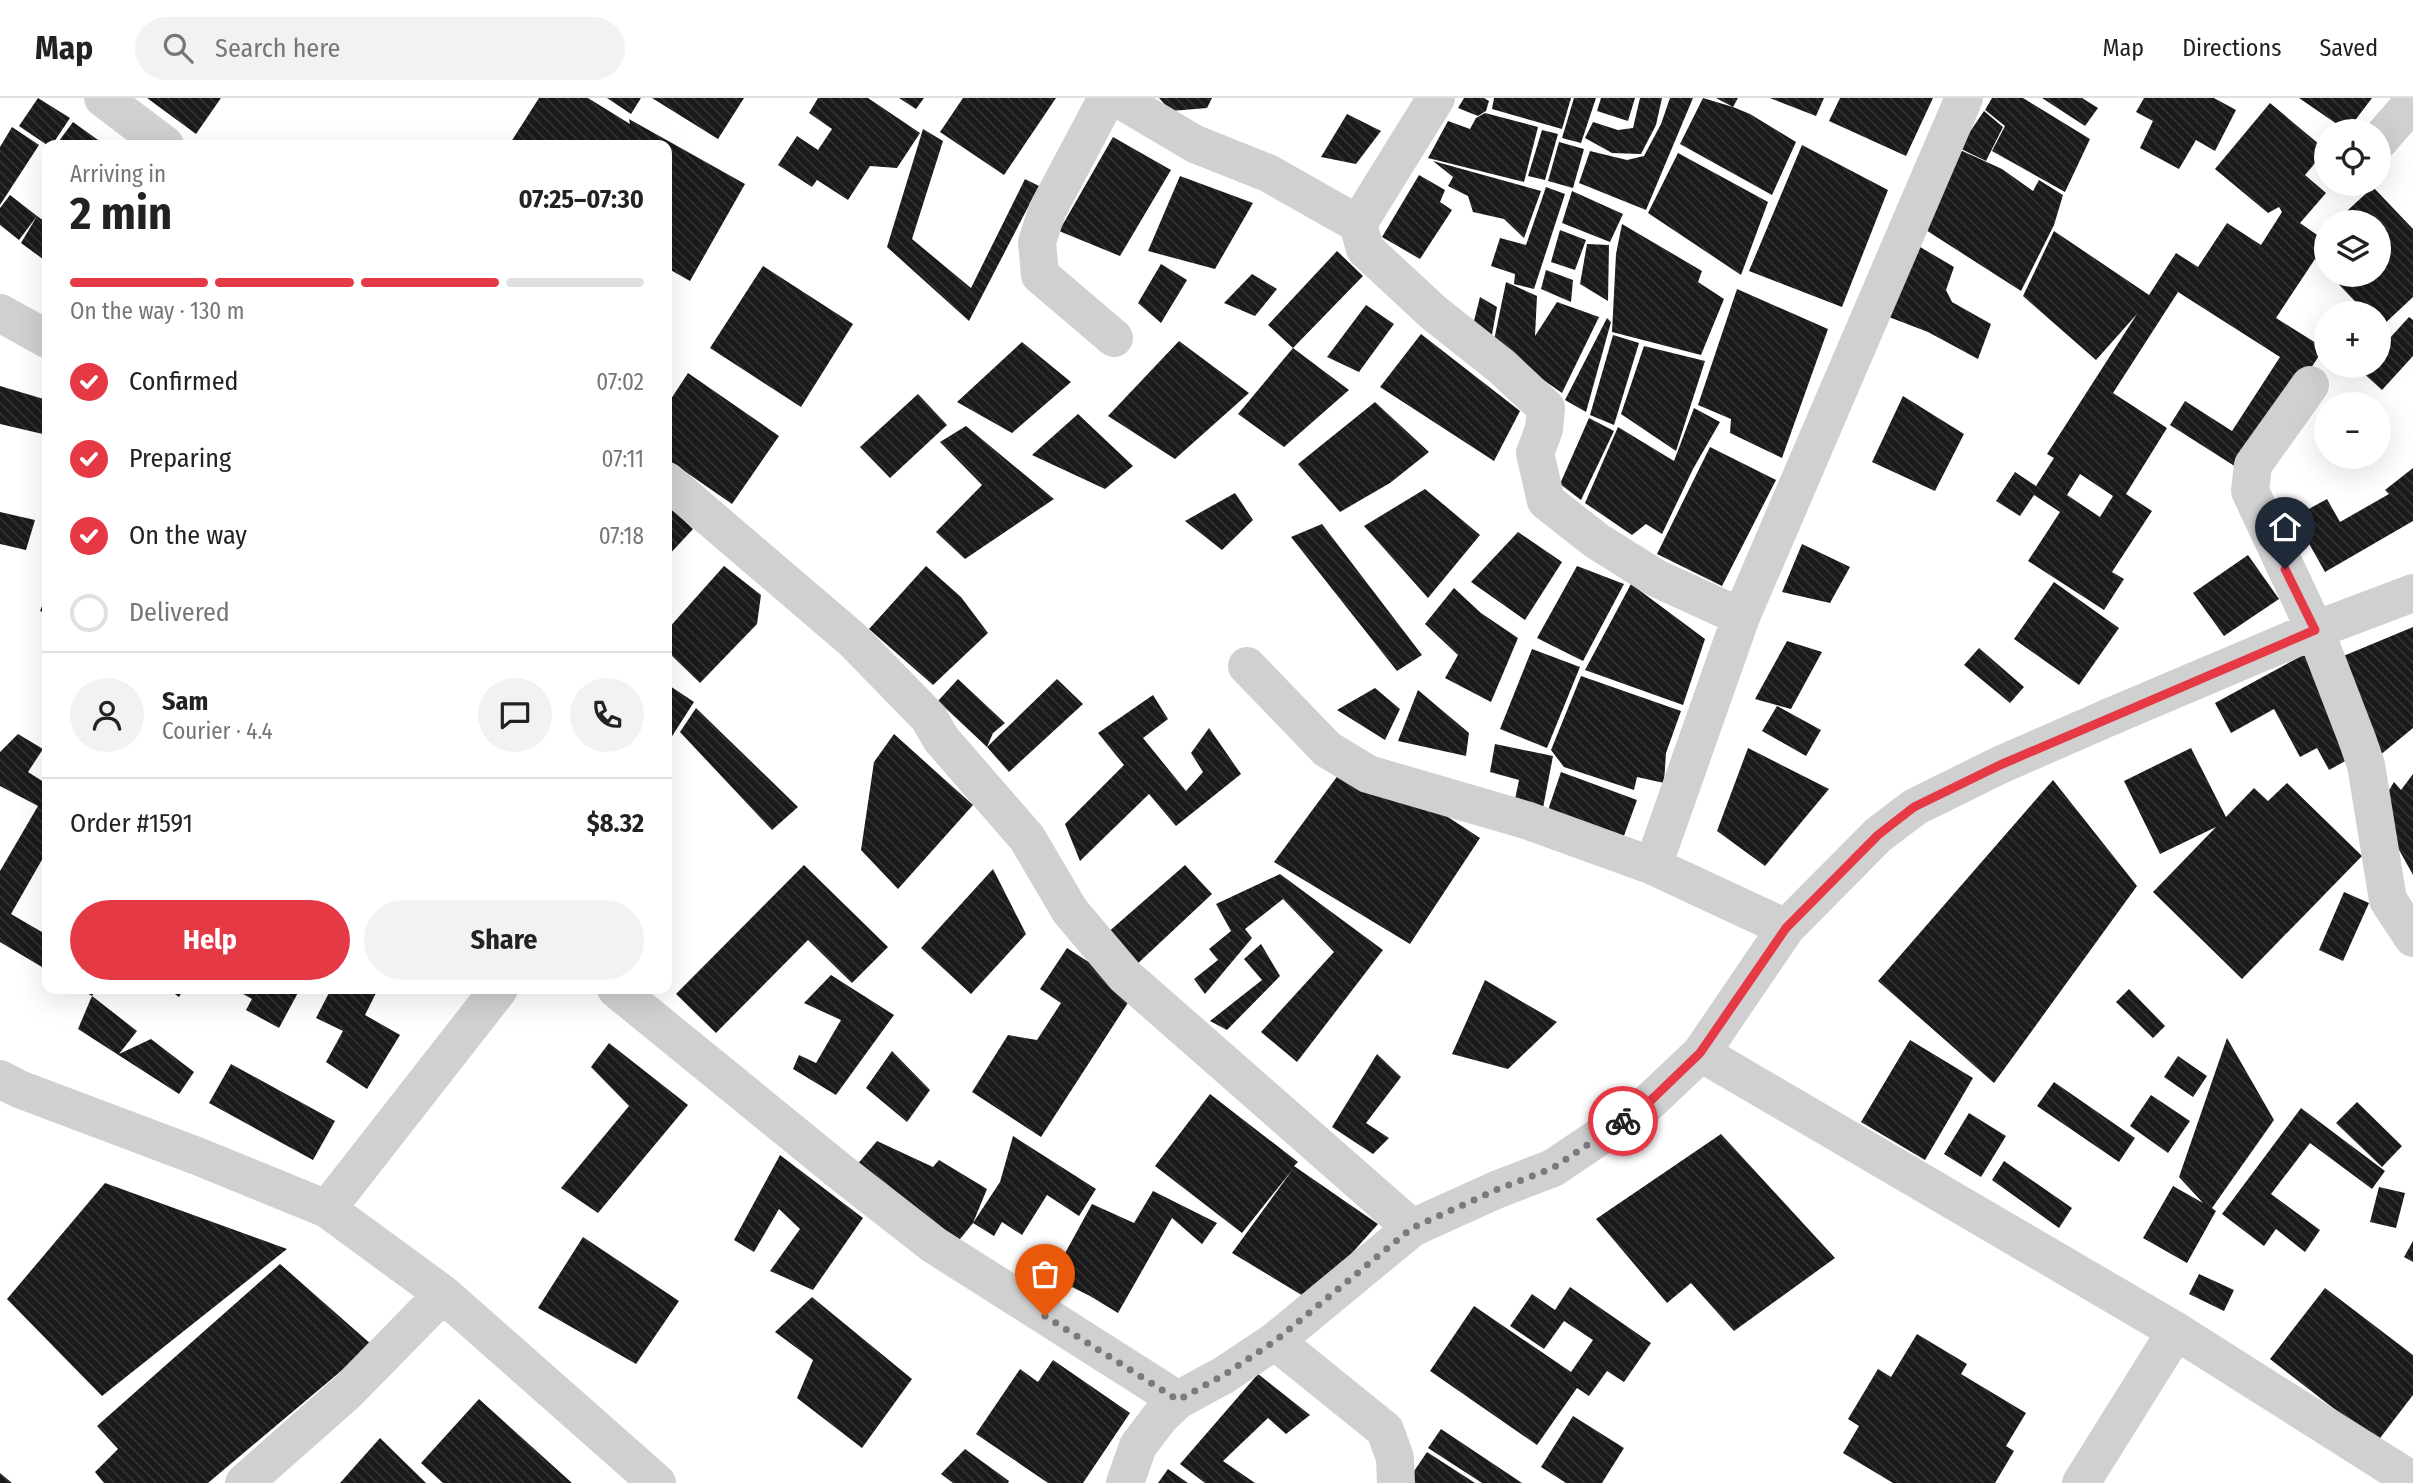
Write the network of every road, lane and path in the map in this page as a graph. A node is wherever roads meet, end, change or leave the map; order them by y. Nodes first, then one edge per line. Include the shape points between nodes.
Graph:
1 (103, 98) edge
2 (1107, 98) edge
3 (1117, 98) edge
4 (1436, 98) edge
5 (1964, 98) edge
6 (2413, 102) edge
7 (2391, 127) edge
8 (158, 140) edge
9 (1358, 224) junction
10 (0, 313) edge
11 (42, 336) edge
12 (1114, 338) dead end
13 (2310, 385) dead end
14 (672, 485) edge
15 (2413, 593) edge
16 (1741, 617) junction
17 (2315, 630) junction
18 (1247, 666) dead end
19 (1653, 866) junction
20 (1786, 928) junction
21 (2413, 938) edge
22 (495, 994) edge
23 (623, 994) edge
24 (1700, 1053) junction
25 (0, 1079) edge
26 (327, 1209) junction
27 (1412, 1228) junction
28 (443, 1294) junction
29 (2176, 1331) junction
30 (1275, 1341) junction
31 (1178, 1400) junction
32 (2413, 1481) edge
33 (244, 1483) edge
34 (657, 1483) edge
35 (1125, 1483) edge
36 (1396, 1483) edge
37 (2081, 1483) edge

1 - 8 street
2 - 12 street via 1047,211 1037,242 1040,275
3 - 9 street via 1195,144 1268,173
4 - 9 street
5 - 16 street
6 - 7 street
9 - 16 street via 1365,249 1546,408 1535,453 1546,501 1597,541 1656,578
10 - 11 street
13 - 17 street via 2253,465 2250,491
14 - 27 street via 853,640 929,718 941,739 1027,838 1070,911 1125,976
15 - 17 street
16 - 19 street
17 - 20 street via 2000,765 1914,807 1878,835
17 - 21 street via 2366,765 2388,900
18 - 19 street via 1327,749 1367,774 1529,821
19 - 20 street
20 - 24 street
22 - 26 street
23 - 31 street via 934,1245
24 - 27 street via 1645,1106 1553,1168
24 - 29 street
25 - 26 street
26 - 28 street
27 - 30 street
28 - 33 street via 347,1392
28 - 34 street
29 - 32 street
29 - 37 street
30 - 31 street
30 - 36 street via 1385,1430 1395,1458
31 - 35 street via 1138,1446

